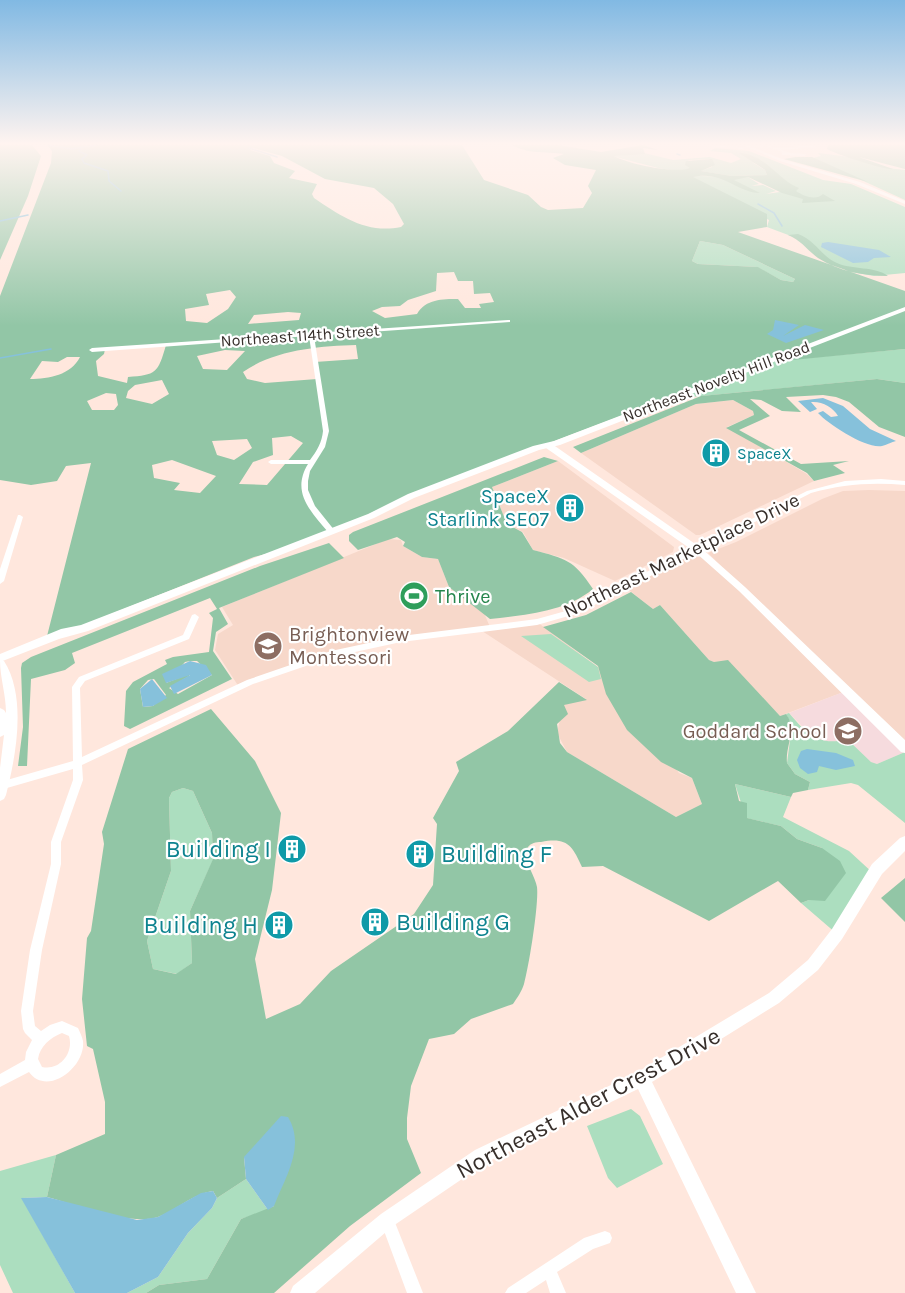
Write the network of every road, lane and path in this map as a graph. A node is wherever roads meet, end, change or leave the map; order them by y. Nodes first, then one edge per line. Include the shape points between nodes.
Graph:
1 (905, 307) edge
2 (508, 321) dead end
3 (311, 335) junction
4 (92, 350) dead end
5 (553, 445) junction
6 (271, 462) dead end
7 (312, 462) junction
8 (905, 483) edge
9 (20, 517) dead end
10 (331, 531) junction
11 (698, 550) junction
12 (0, 581) edge
13 (195, 617) dead end
14 (0, 658) edge
15 (0, 664) edge
16 (0, 713) edge
17 (0, 732) edge
18 (905, 748) edge
19 (76, 764) junction
20 (1, 789) edge
21 (905, 842) edge
22 (40, 1039) junction
23 (32, 1063) junction
24 (642, 1079) junction
25 (0, 1082) edge
26 (387, 1220) junction
27 (605, 1238) dead end
28 (549, 1270) junction
29 (300, 1293) edge
30 (415, 1293) edge
31 (513, 1293) edge
32 (558, 1293) edge
33 (746, 1293) edge

1 - 5 street, Northeast Novelty Hill Road
2 - 3 street, Northeast 114th Street
3 - 4 street, Northeast 114th Street
3 - 7 street via 326,431 323,446
5 - 10 street, Northeast Novelty Hill Road
5 - 11 street
6 - 7 street
7 - 10 street via 304,481 304,497
8 - 11 street, Northeast Marketplace Drive via 846,482 809,492
9 - 12 street
10 - 14 street, Northeast Novelty Hill Road
11 - 18 street
11 - 19 street, Northeast Marketplace Drive via 560,616 401,639 294,665
13 - 19 street via 186,637 78,683
15 - 20 street via 9,685 10,716
16 - 17 street
19 - 20 street, Northeast Marketplace Drive
19 - 22 street via 78,780 56,842 56,864 27,1011 29,1029
21 - 24 street, Northeast Alder Crest Drive via 877,869 813,965 750,1015
22 - 23 street
22 - 23 street via 55,1029 69,1028 77,1038 76,1053 66,1067 51,1075 38,1073
23 - 25 street
24 - 26 street, Northeast Alder Crest Drive via 481,1156
24 - 33 street
26 - 29 street, Northeast Alder Crest Drive
26 - 30 street
27 - 28 street via 589,1243
28 - 31 street
28 - 32 street

